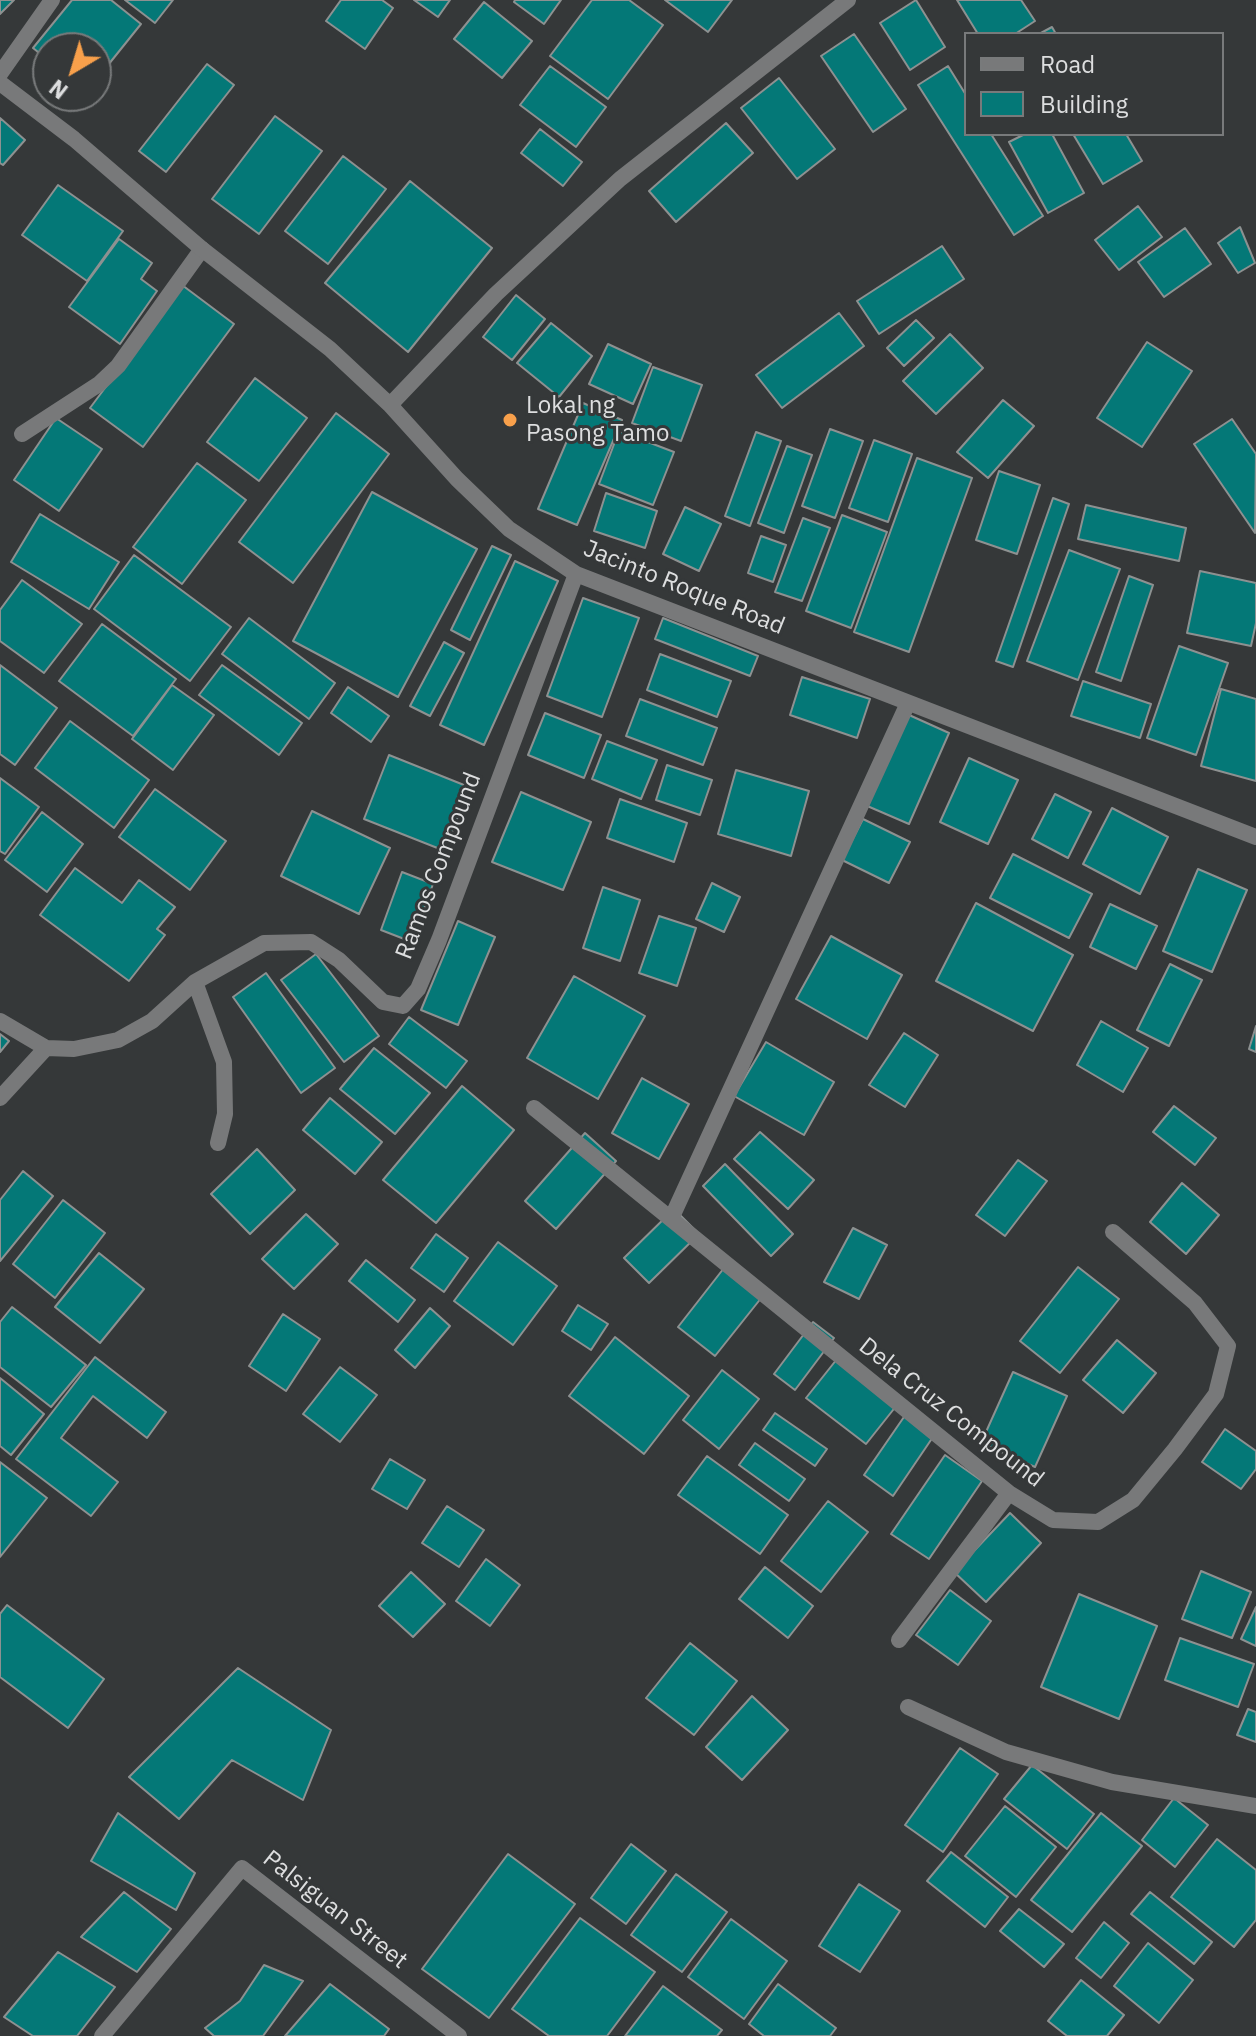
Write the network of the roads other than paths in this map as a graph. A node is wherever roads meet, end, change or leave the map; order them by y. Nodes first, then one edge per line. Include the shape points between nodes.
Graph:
1 (52, 0) edge
2 (848, 0) edge
3 (0, 74) edge
4 (0, 83) edge
5 (202, 249) junction
6 (390, 405) junction
7 (22, 434) dead end
8 (576, 574) junction
9 (908, 703) junction
10 (1256, 837) edge
11 (195, 982) junction
12 (0, 1021) edge
13 (46, 1048) junction
14 (0, 1098) edge
15 (534, 1108) dead end
16 (218, 1143) dead end
17 (671, 1219) junction
18 (1113, 1232) dead end
19 (1009, 1493) junction
20 (899, 1640) dead end
21 (908, 1707) dead end
22 (1256, 1806) edge
23 (102, 2036) edge
24 (459, 2036) edge

1 - 3 street
2 - 6 street via 620,179 496,294
4 - 5 street, Jacinto Roque Road
5 - 6 street, Jacinto Roque Road via 330,349
5 - 7 street via 118,366
6 - 8 street, Jacinto Roque Road via 509,529
8 - 9 street, Jacinto Roque Road
8 - 11 street, Ramos Compound via 439,940 418,989 403,1006 383,1002 339,960 311,942 264,943
9 - 10 street, Jacinto Roque Road
9 - 17 street
11 - 13 street, Ramos Compound via 152,1021 118,1040 74,1049
11 - 16 street via 224,1062 225,1114
12 - 13 street
13 - 14 street
15 - 17 street, Dela Cruz Compound
17 - 19 street, Dela Cruz Compound
18 - 19 street, Dela Cruz Compound via 1195,1303 1228,1346 1216,1394 1133,1500 1098,1522 1053,1520
19 - 20 street
21 - 22 street via 1006,1752 1112,1782
23 - 24 street, Palsiguan Street via 242,1868

